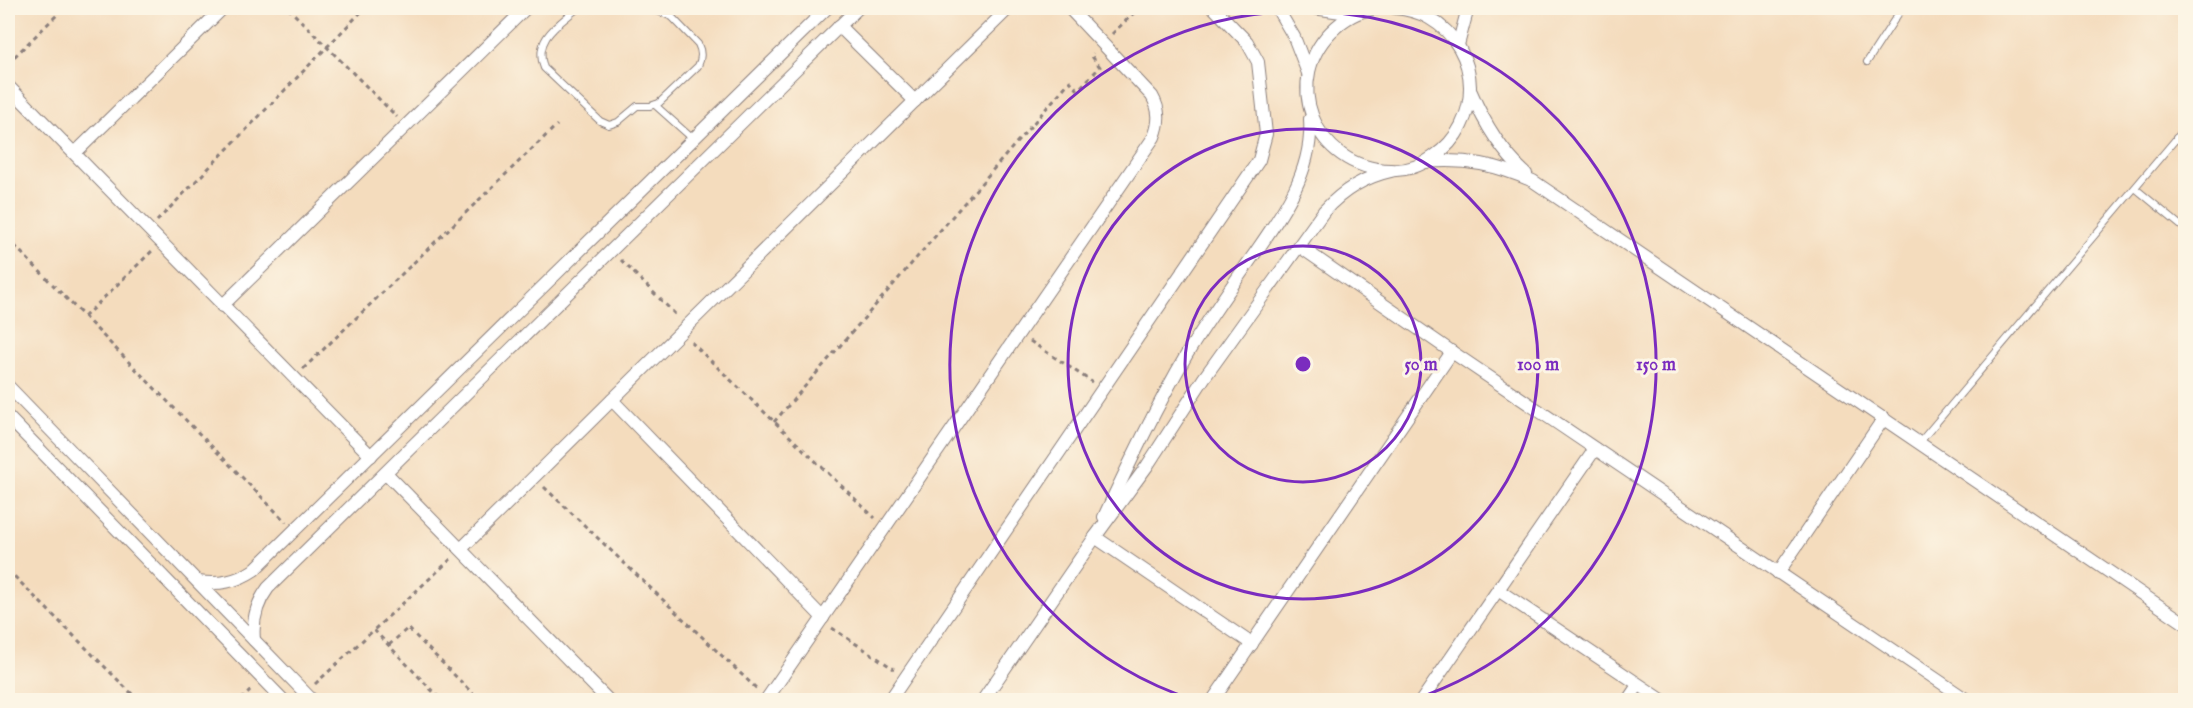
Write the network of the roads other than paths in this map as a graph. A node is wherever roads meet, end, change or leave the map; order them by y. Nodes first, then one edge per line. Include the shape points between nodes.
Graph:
1 (223, 8) edge
2 (526, 8) edge
3 (578, 8) edge
4 (651, 8) edge
5 (827, 8) edge
6 (858, 8) edge
7 (1009, 8) edge
8 (1069, 8) edge
9 (1214, 8) edge
10 (1277, 8) edge
11 (1314, 8) edge
12 (1380, 8) edge
13 (1395, 8) edge
14 (1468, 8) edge
15 (1902, 8) edge
16 (1362, 11) junction
17 (839, 26) junction
18 (1458, 45) junction
19 (1867, 62) dead end
20 (1308, 73) junction
21 (8, 86) edge
22 (1471, 92) junction
23 (915, 101) junction
24 (655, 105) junction
25 (1310, 111) junction
26 (2186, 128) edge
27 (2176, 138) junction
28 (693, 139) junction
29 (2186, 146) edge
30 (75, 153) junction
31 (1426, 162) junction
32 (1391, 171) junction
33 (1533, 182) junction
34 (2134, 188) junction
35 (2186, 230) edge
36 (1299, 246) junction
37 (222, 306) junction
38 (1452, 352) junction
39 (8, 386) edge
40 (612, 400) junction
41 (8, 417) edge
42 (1884, 418) junction
43 (8, 429) edge
44 (23, 432) junction
45 (1920, 442) junction
46 (1595, 449) junction
47 (371, 456) junction
48 (386, 472) junction
49 (1095, 537) junction
50 (461, 549) junction
51 (262, 562) junction
52 (1778, 573) junction
53 (275, 580) junction
54 (198, 582) junction
55 (1498, 590) junction
56 (822, 619) junction
57 (2186, 624) edge
58 (254, 640) junction
59 (1252, 644) junction
60 (1638, 685) junction
61 (283, 700) edge
62 (312, 700) edge
63 (608, 700) edge
64 (767, 700) edge
65 (890, 700) edge
66 (983, 700) edge
67 (1213, 700) edge
68 (1422, 700) edge
69 (1628, 700) edge
70 (1662, 700) edge
71 (1967, 700) edge

1 - 30 street
2 - 37 street
3 - 24 lane via 546,36 540,52 544,68 604,124 618,122 637,106
4 - 24 lane via 672,17 698,44 702,55 698,66
5 - 28 street
6 - 17 street
7 - 23 street
8 - 56 street via 1152,96 1158,112 1154,137
9 - 65 street via 1255,54 1265,125 1262,151
10 - 20 street
11 - 16 street
12 - 16 street
13 - 18 street via 1429,17
14 - 18 street
15 - 19 lane
16 - 20 street via 1342,21 1327,35
17 - 23 street
17 - 48 street
18 - 22 street via 1468,68
20 - 25 street
21 - 30 street
22 - 31 street via 1458,134
22 - 33 street via 1486,125
23 - 40 street
24 - 28 lane
25 - 32 street via 1332,148 1350,161
25 - 49 street via 1307,154 1292,195 1175,374
26 - 27 lane
27 - 29 lane
27 - 34 lane
28 - 47 street
30 - 37 street
31 - 32 street
31 - 33 street via 1492,165
32 - 36 street via 1366,178 1343,192
33 - 42 street
34 - 35 lane
34 - 45 lane
36 - 38 street
36 - 49 street
37 - 47 street
38 - 46 street
38 - 59 street
39 - 54 street
40 - 50 street
40 - 56 street
41 - 44 street
42 - 45 street
42 - 52 street
43 - 44 street
44 - 61 street
45 - 57 street
46 - 52 street
46 - 55 street
47 - 51 street
48 - 50 street
48 - 53 street
49 - 59 street
49 - 66 street
50 - 63 street
51 - 53 street via 263,575
51 - 54 street via 233,581
52 - 71 street
53 - 58 street via 257,607
54 - 58 street
55 - 60 street
55 - 68 street
56 - 64 street
58 - 62 street
59 - 67 street
60 - 69 street
60 - 70 street

